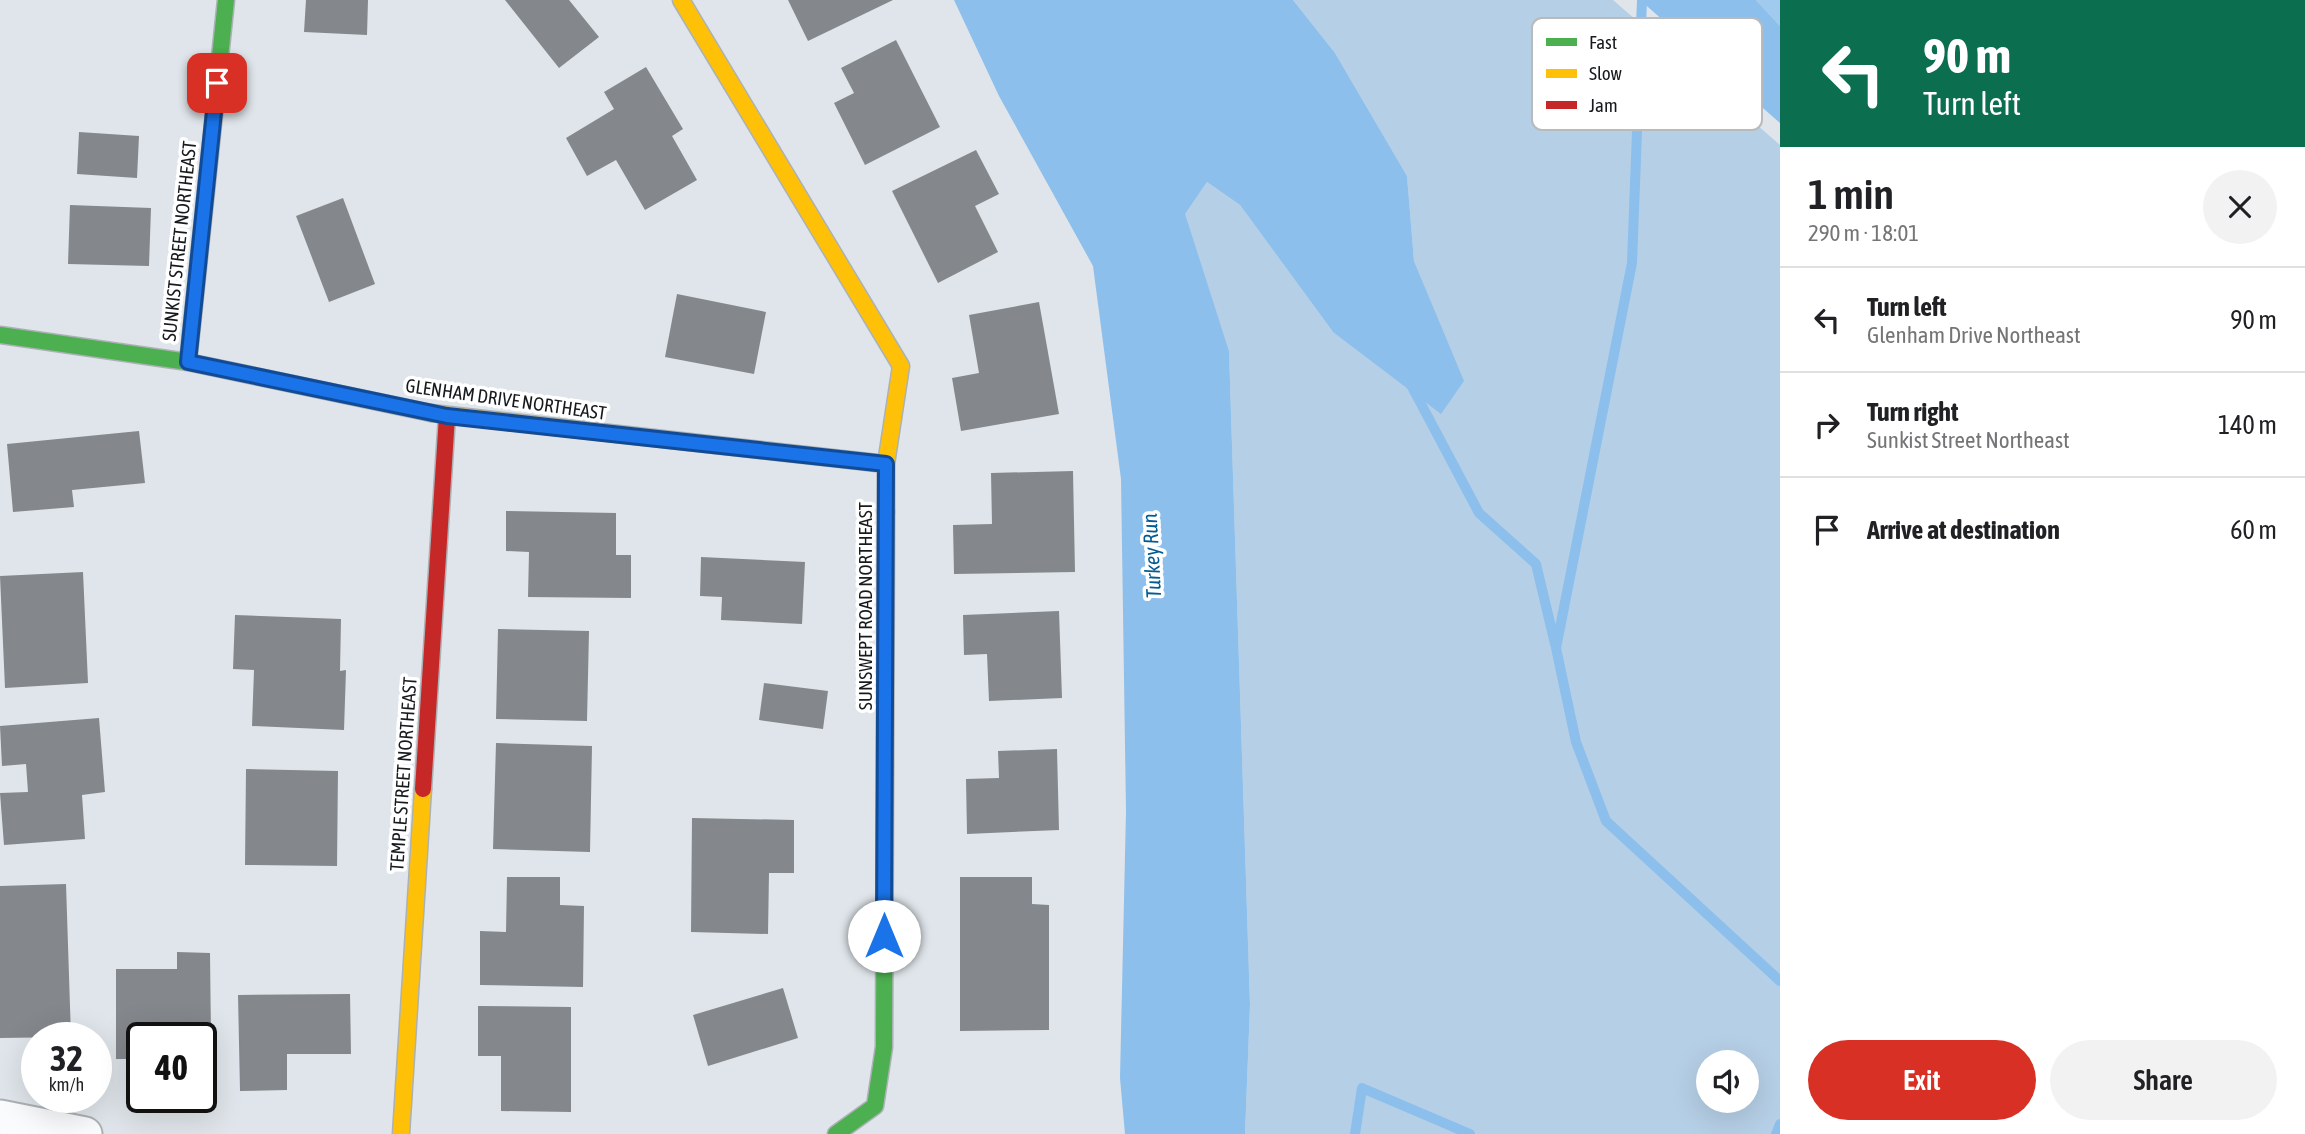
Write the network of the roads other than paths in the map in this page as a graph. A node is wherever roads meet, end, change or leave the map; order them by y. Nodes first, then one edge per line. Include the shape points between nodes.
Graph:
1 (226, 0) edge
2 (681, 0) edge
3 (0, 335) edge
4 (188, 362) junction
5 (447, 416) junction
6 (886, 464) junction
7 (0, 1117) edge
8 (85, 1134) edge
9 (401, 1134) edge
10 (836, 1134) edge

1 - 4 street, SUNKIST STREET NORTHEAST
2 - 6 street, SUNSWEPT ROAD NORTHEAST via 901,366
3 - 4 street, GLENHAM DRIVE NORTHEAST
4 - 5 street, GLENHAM DRIVE NORTHEAST
5 - 6 street, GLENHAM DRIVE NORTHEAST
5 - 9 street, TEMPLE STREET NORTHEAST
6 - 10 street, SUNSWEPT ROAD NORTHEAST via 884,1047 874,1105
7 - 8 street

